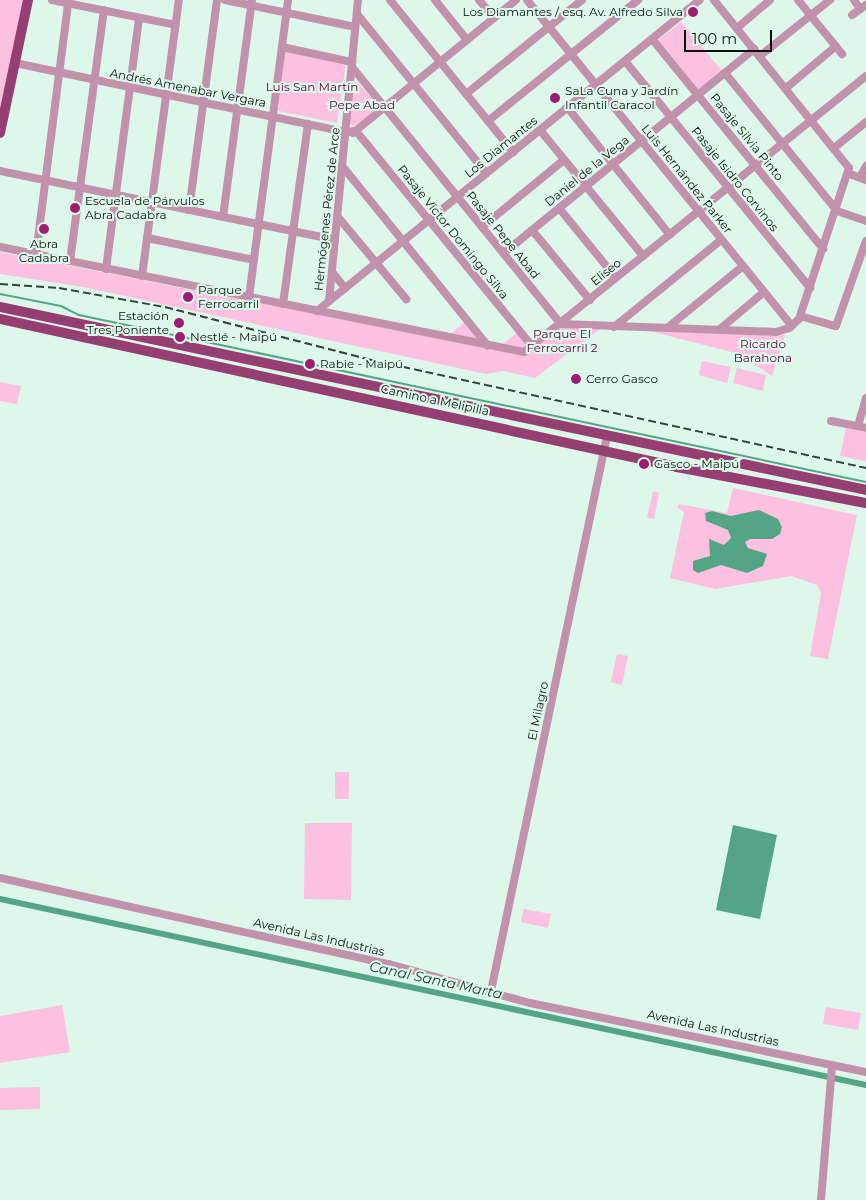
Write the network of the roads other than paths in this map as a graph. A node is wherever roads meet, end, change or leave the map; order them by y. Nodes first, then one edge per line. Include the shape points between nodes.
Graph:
1 (28, 0) edge
2 (52, 0) edge
3 (179, 0) edge
4 (217, 0) edge
5 (225, 0) edge
6 (288, 0) edge
7 (358, 0) edge
8 (390, 0) edge
9 (435, 0) edge
10 (479, 0) edge
11 (516, 0) edge
12 (527, 0) edge
13 (582, 0) edge
14 (638, 0) edge
15 (700, 0) edge
16 (714, 0) edge
17 (770, 0) edge
18 (798, 0) edge
19 (830, 0) edge
20 (854, 0) edge
21 (68, 3) junction
22 (252, 3) edge
23 (863, 7) edge
24 (104, 10) junction
25 (287, 13) junction
26 (357, 14) junction
27 (852, 15) dead end
28 (810, 16) junction
29 (139, 18) junction
30 (494, 18) junction
31 (176, 25) junction
32 (356, 27) junction
33 (549, 27) junction
34 (737, 28) junction
35 (652, 38) junction
36 (467, 40) junction
37 (836, 46) junction
38 (282, 48) junction
39 (754, 49) junction
40 (571, 54) junction
41 (842, 54) dead end
42 (760, 56) junction
43 (624, 61) junction
44 (440, 62) junction
45 (15, 63) junction
46 (352, 64) junction
47 (725, 73) junction
48 (60, 74) junction
49 (865, 80) edge
50 (95, 81) junction
51 (414, 84) junction
52 (595, 84) junction
53 (130, 88) junction
54 (786, 88) junction
55 (466, 94) junction
56 (166, 95) junction
57 (698, 95) junction
58 (203, 103) junction
59 (385, 107) junction
60 (567, 107) junction
61 (237, 110) junction
62 (273, 117) junction
63 (671, 117) junction
64 (811, 120) junction
65 (488, 121) junction
66 (866, 122) edge
67 (308, 124) junction
68 (540, 130) junction
69 (356, 131) junction
70 (0, 133) edge
71 (345, 136) junction
72 (642, 141) junction
73 (782, 144) junction
74 (834, 148) junction
75 (513, 152) junction
76 (564, 160) junction
77 (613, 164) junction
78 (755, 166) junction
79 (866, 166) edge
80 (342, 167) junction
81 (0, 171) edge
82 (486, 173) junction
83 (850, 174) junction
84 (863, 178) edge
85 (45, 181) junction
86 (586, 186) junction
87 (80, 188) junction
88 (728, 188) junction
89 (116, 195) junction
90 (458, 196) junction
91 (152, 203) junction
92 (559, 208) junction
93 (189, 210) junction
94 (837, 211) junction
95 (699, 212) junction
96 (223, 217) junction
97 (338, 217) junction
98 (429, 220) junction
99 (866, 221) edge
100 (258, 224) junction
101 (482, 227) junction
102 (532, 230) junction
103 (293, 232) junction
104 (670, 235) junction
105 (147, 238) junction
106 (335, 240) junction
107 (721, 240) junction
108 (403, 241) junction
109 (866, 241) edge
110 (0, 247) edge
111 (824, 249) junction
112 (504, 253) junction
113 (36, 254) junction
114 (643, 256) junction
115 (254, 260) junction
116 (70, 261) junction
117 (376, 263) junction
118 (743, 266) junction
119 (106, 269) junction
120 (332, 272) junction
121 (142, 276) junction
122 (616, 278) junction
123 (345, 288) junction
124 (810, 288) junction
125 (764, 292) junction
126 (249, 297) junction
127 (406, 300) dead end
128 (590, 300) junction
129 (329, 301) junction
130 (283, 304) junction
131 (0, 306) edge
132 (317, 311) junction
133 (800, 316) junction
134 (0, 319) edge
135 (561, 324) junction
136 (792, 326) junction
137 (614, 327) junction
138 (666, 328) junction
139 (720, 329) junction
140 (488, 346) junction
141 (532, 346) junction
142 (354, 382) junction
143 (409, 393) junction
144 (351, 394) junction
145 (866, 398) edge
146 (406, 407) junction
147 (532, 420) junction
148 (831, 420) dead end
149 (862, 427) edge
150 (530, 434) junction
151 (606, 436) junction
152 (604, 450) junction
153 (866, 490) edge
154 (866, 503) edge
155 (0, 878) edge
156 (491, 991) junction
157 (832, 1070) junction
158 (866, 1072) edge
159 (821, 1200) edge

1 - 45 main road
2 - 21 street
3 - 31 street
4 - 58 street
5 - 22 street
6 - 25 street
7 - 26 street, Hermógenes Pérez de Arce
8 - 44 street
9 - 36 street
10 - 30 street
11 - 30 street
12 - 33 street, Luis Hernández Parker
13 - 33 street
14 - 40 street
15 - 35 street, Los Diamantes
16 - 34 street
17 - 34 street
18 - 28 street
19 - 28 street
20 - 23 street
21 - 24 street
21 - 48 street
22 - 25 street
22 - 61 street
23 - 27 street
24 - 29 street
24 - 50 street
25 - 32 street
25 - 38 street
26 - 32 street, Hermógenes Pérez de Arce
26 - 51 street
28 - 37 street
28 - 42 street
29 - 31 street
29 - 53 street
30 - 36 street
31 - 56 street
32 - 46 street, Hermógenes Pérez de Arce
33 - 40 street, Luis Hernández Parker
33 - 55 street
34 - 39 street
35 - 43 street, Los Diamantes
35 - 57 street, Pasaje Silvia Pinto
36 - 44 street
37 - 41 street
37 - 54 street
38 - 46 street
38 - 62 street
39 - 42 street
39 - 47 street, Daniel de la Vega
40 - 52 street, Luis Hernández Parker
40 - 65 street
42 - 54 street
43 - 52 street, Los Diamantes
43 - 63 street, Pasaje Isidro Corvinos
44 - 51 street
44 - 55 street
45 - 48 street, Andrés Amenabar Vergara
45 - 70 main road
46 - 59 street, Pasaje Pepe Abad
46 - 71 street, Hermógenes Pérez de Arce
47 - 57 street, Daniel de la Vega
47 - 73 street
48 - 50 street, Andrés Amenabar Vergara
48 - 85 street
49 - 64 street, Eliseo
50 - 53 street, Andrés Amenabar Vergara
50 - 87 street
51 - 59 street
51 - 82 street
52 - 60 street, Los Diamantes
52 - 72 street, Luis Hernández Parker
53 - 56 street, Andrés Amenabar Vergara
53 - 89 street
54 - 64 street
55 - 65 street
56 - 58 street, Andrés Amenabar Vergara
56 - 91 street
57 - 63 street, Daniel de la Vega
57 - 78 street, Pasaje Silvia Pinto
58 - 61 street, Andrés Amenabar Vergara
58 - 93 street
59 - 69 street
59 - 90 street, Pasaje Pepe Abad
60 - 68 street, Los Diamantes
60 - 77 street
61 - 62 street, Andrés Amenabar Vergara
61 - 96 street
62 - 67 street, Andrés Amenabar Vergara
62 - 100 street
63 - 72 street, Daniel de la Vega
63 - 88 street, Pasaje Isidro Corvinos
64 - 73 street, Eliseo
64 - 74 street
65 - 75 street
66 - 74 street
67 - 71 street, Andrés Amenabar Vergara
67 - 103 street
68 - 75 street, Los Diamantes
68 - 76 street
69 - 71 street, Andrés Amenabar Vergara
69 - 98 street, Pasaje Víctor Domingo Silva
71 - 80 street, Hermógenes Pérez de Arce
72 - 77 street, Daniel de la Vega
72 - 95 street, Luis Hernández Parker
73 - 78 street, Eliseo
73 - 94 street
74 - 83 street via 849,166
75 - 82 street, Los Diamantes
76 - 86 street
76 - 101 street
77 - 86 street, Daniel de la Vega
77 - 104 street
78 - 88 street, Eliseo
78 - 111 street, Pasaje Silvia Pinto
79 - 84 street
80 - 97 street, Hermógenes Pérez de Arce
80 - 108 street
81 - 85 street
82 - 90 street, Los Diamantes
83 - 84 street
83 - 94 street
85 - 87 street
85 - 113 street
86 - 92 street, Daniel de la Vega
86 - 114 street
87 - 89 street
87 - 116 street
88 - 95 street, Eliseo
88 - 124 street, Pasaje Isidro Corvinos
89 - 91 street
89 - 119 street
90 - 98 street, Los Diamantes
90 - 101 street, Pasaje Pepe Abad
91 - 93 street
91 - 105 street
92 - 102 street, Daniel de la Vega
92 - 122 street
93 - 96 street
94 - 99 street
94 - 111 street
95 - 104 street, Eliseo
95 - 107 street, Luis Hernández Parker
96 - 100 street
97 - 106 street, Hermógenes Pérez de Arce
97 - 117 street
98 - 108 street, Los Diamantes
98 - 141 street, Pasaje Víctor Domingo Silva
100 - 103 street
100 - 115 street
101 - 112 street, Pasaje Pepe Abad
102 - 112 street, Daniel de la Vega
102 - 128 street
103 - 106 street
103 - 130 street
104 - 114 street, Eliseo
105 - 115 street
105 - 121 street
106 - 120 street, Hermógenes Pérez de Arce
107 - 118 street, Luis Hernández Parker
107 - 137 street
108 - 117 street, Los Diamantes
108 - 140 street
109 - 133 street via 836,326
110 - 113 street, Eliseo
111 - 124 street
112 - 135 street, Pasaje Pepe Abad
113 - 116 street, Eliseo
114 - 122 street, Eliseo
115 - 126 street
116 - 119 street, Eliseo
117 - 123 street, Los Diamantes
117 - 127 street
118 - 125 street, Luis Hernández Parker
118 - 138 street
119 - 121 street, Eliseo
120 - 123 street
120 - 129 street, Hermógenes Pérez de Arce
121 - 126 street, Eliseo
122 - 128 street, Eliseo
123 - 129 street, Los Diamantes
124 - 133 street
125 - 136 street, Luis Hernández Parker
125 - 139 street
126 - 130 street, Eliseo
128 - 135 street, Eliseo
129 - 132 street, Los Diamantes
130 - 132 street, Eliseo
131 - 142 main road, Camino a Melipilla
132 - 140 street, Eliseo
133 - 136 street
134 - 144 main road, Camino a Melipilla
135 - 137 street
135 - 141 street, Eliseo
136 - 139 street via 776,332
137 - 138 street
138 - 139 street
140 - 141 street, Eliseo via 520,353
142 - 143 main road, Camino a Melipilla
142 - 144 main road
143 - 146 main road
143 - 147 main road, Camino a Melipilla
144 - 146 main road, Camino a Melipilla
145 - 149 street
146 - 150 main road, Camino a Melipilla
147 - 150 main road
147 - 151 main road, Camino a Melipilla
148 - 149 street
150 - 152 main road, Camino a Melipilla
151 - 152 street, El Milagro
151 - 153 main road, Camino a Melipilla
152 - 154 main road, Camino a Melipilla
152 - 156 street, El Milagro
155 - 156 street, Avenida Las Industrias via 378,962 414,974
156 - 157 street, Avenida Las Industrias via 530,1003
157 - 158 street, Avenida Las Industrias
157 - 159 street

